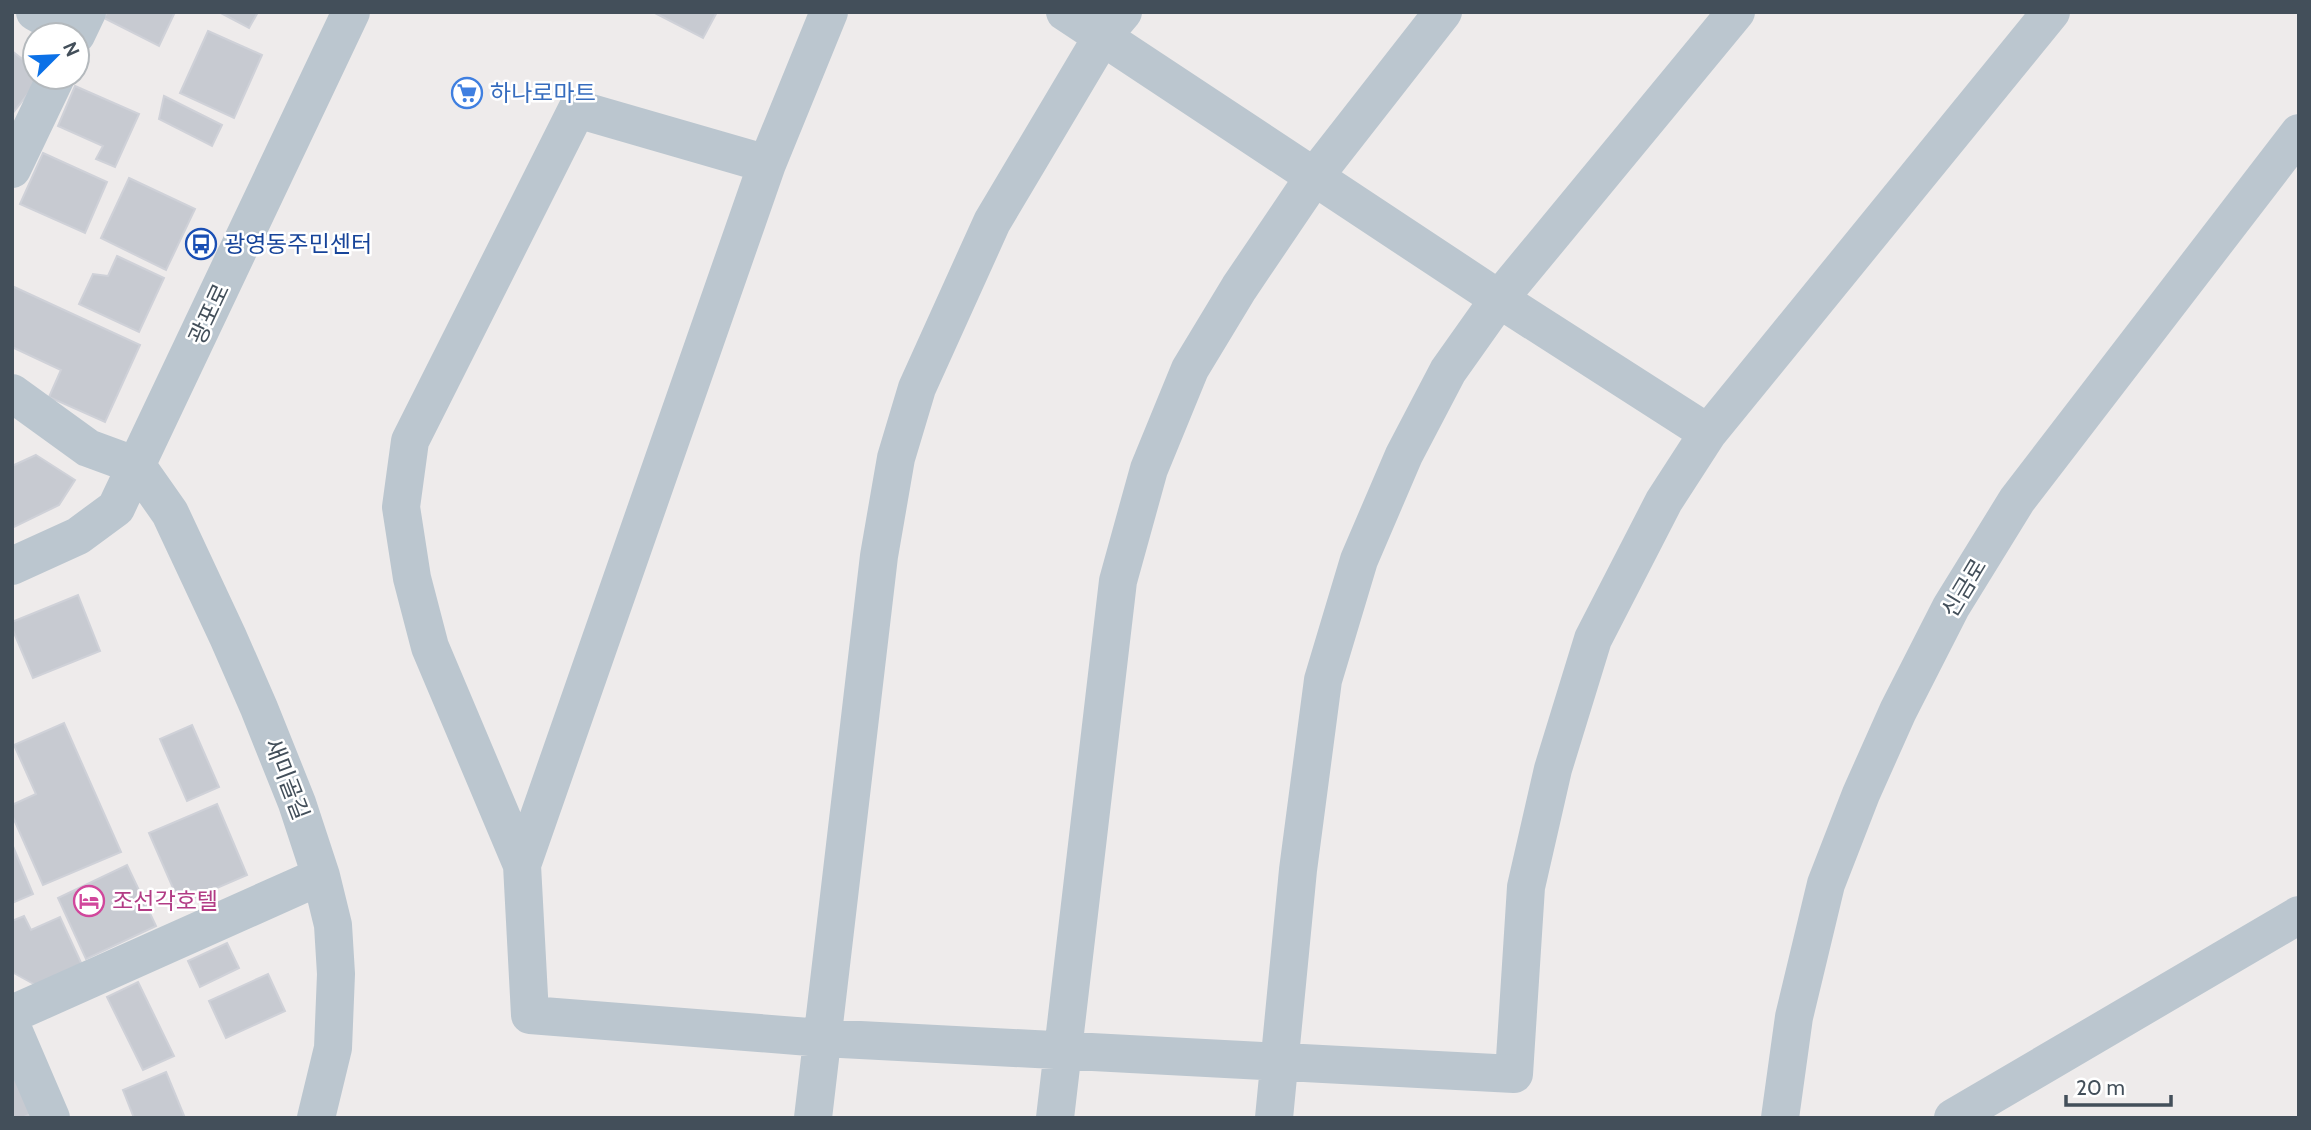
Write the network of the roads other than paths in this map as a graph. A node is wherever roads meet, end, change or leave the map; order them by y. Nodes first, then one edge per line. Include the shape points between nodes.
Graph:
1 (35, 12) edge
2 (352, 12) edge
3 (829, 12) edge
4 (1065, 12) edge
5 (1443, 12) edge
6 (1736, 12) edge
7 (2051, 12) edge
8 (51, 21) edge
9 (1113, 25) edge
10 (49, 91) edge
11 (2299, 133) edge
12 (767, 164) junction
13 (12, 169) edge
14 (1314, 177) junction
15 (1499, 299) junction
16 (12, 393) edge
17 (1708, 433) junction
18 (138, 466) junction
19 (12, 566) edge
20 (522, 865) junction
21 (321, 876) junction
22 (2299, 915) edge
23 (12, 1014) edge
24 (12, 1027) edge
25 (822, 1038) junction
26 (1064, 1051) junction
27 (1280, 1063) junction
28 (51, 1118) edge
29 (316, 1118) edge
30 (813, 1118) edge
31 (1055, 1118) edge
32 (1274, 1118) edge
33 (1780, 1118) edge
34 (1953, 1118) edge

1 - 8 street
2 - 18 street, 광포로
3 - 12 street
4 - 9 street
5 - 14 street
6 - 15 street
7 - 17 street
9 - 14 street
9 - 25 street via 992,222 917,388 896,458 878,570
10 - 13 street
11 - 33 street, 신금로 via 2017,500 1951,607 1898,711 1826,884 1794,1017
12 - 20 street
12 - 20 street via 577,109 410,441 401,507 412,578 430,647
14 - 15 street
14 - 26 street via 1190,369 1150,470 1118,581
15 - 17 street
15 - 27 street via 1448,371 1404,455 1359,560 1323,680 1298,870
16 - 18 street via 88,448
17 - 27 street via 1664,500 1593,639 1553,768 1525,887 1514,1074
18 - 19 street, 광포로 via 116,508 78,536
18 - 21 street, 새미골길 via 170,513 233,649 297,803
20 - 25 street via 530,1015
21 - 23 street
21 - 29 street, 새미골길 via 333,925 336,974 333,1048
22 - 34 street
24 - 28 street
25 - 26 street
25 - 30 street
26 - 27 street
26 - 31 street
27 - 32 street

